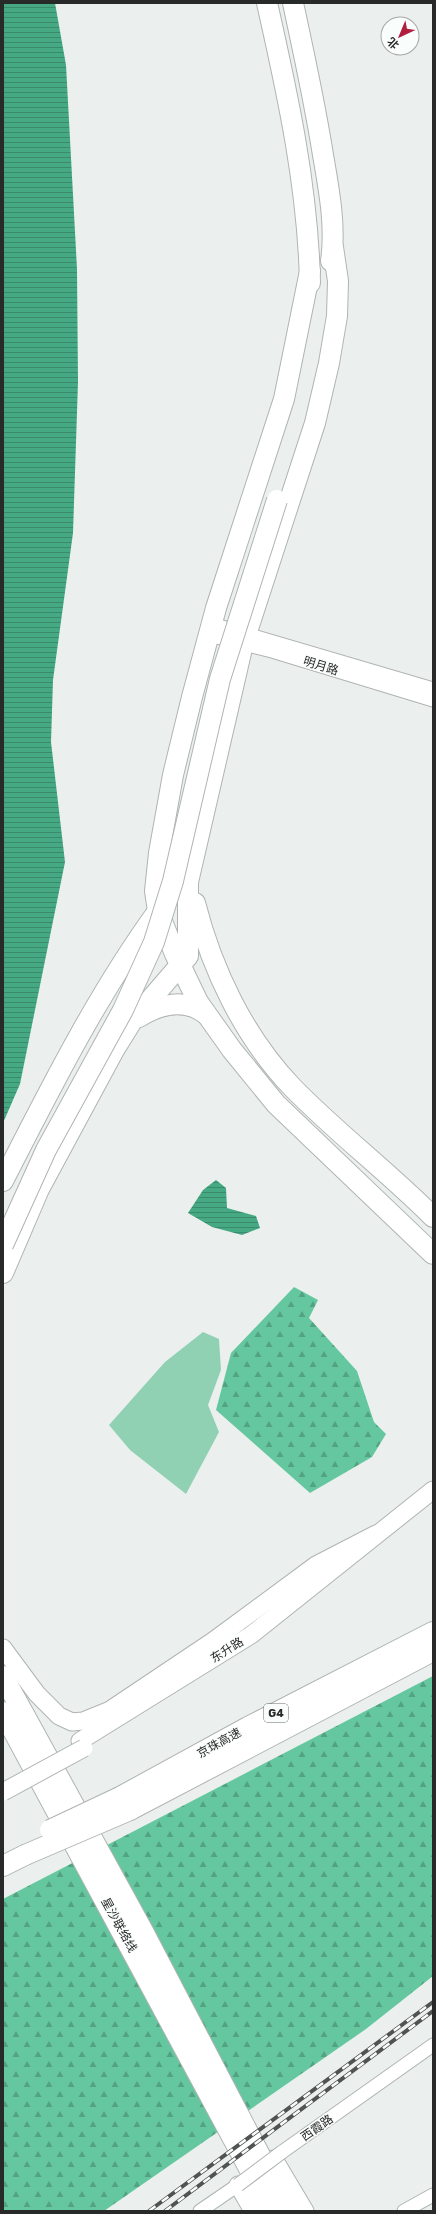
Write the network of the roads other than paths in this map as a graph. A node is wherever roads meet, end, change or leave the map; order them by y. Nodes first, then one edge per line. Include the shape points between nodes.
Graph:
1 (267, 3) edge
2 (293, 3) edge
3 (333, 247) junction
4 (310, 271) junction
5 (271, 500) junction
6 (210, 629) junction
7 (245, 639) junction
8 (433, 689) edge
9 (433, 700) edge
10 (195, 852) junction
11 (158, 911) junction
12 (180, 965) junction
13 (206, 1014) junction
14 (132, 1021) junction
15 (3, 1181) edge
16 (427, 1210) edge
17 (3, 1214) edge
18 (3, 1244) edge
19 (433, 1254) edge
20 (3, 1272) edge
21 (433, 1490) edge
22 (433, 1502) edge
23 (376, 1534) junction
24 (433, 1616) edge
25 (433, 1632) edge
26 (3, 1648) edge
27 (433, 1651) edge
28 (3, 1676) edge
29 (3, 1712) edge
30 (248, 1727) junction
31 (82, 1745) junction
32 (3, 1783) edge
33 (3, 1792) edge
34 (125, 1803) junction
35 (15, 1851) edge
36 (3, 1866) edge
37 (433, 2045) edge
38 (278, 2155) junction
39 (238, 2185) junction
40 (433, 2195) edge
41 (200, 2211) edge
42 (253, 2211) edge
43 (272, 2211) edge
44 (289, 2211) edge
45 (305, 2211) edge
46 (404, 2211) edge

1 - 4 highway via 301,171
2 - 3 highway via 328,185
3 - 5 highway via 322,331 309,399
3 - 7 highway via 338,281 337,316 315,424
4 - 5 highway via 307,349
4 - 6 highway via 284,399
5 - 17 highway via 238,577 219,641 160,890 145,932 115,999 31,1154
5 - 18 highway, bridge via 222,673 173,881 154,942 123,1010 46,1150
6 - 7 street, 明月路
6 - 11 highway via 173,776 159,853 155,891
7 - 8 street, 明月路
7 - 9 street, 明月路 via 272,651
7 - 10 highway
10 - 12 highway via 188,882 188,956
10 - 16 highway via 194,896 211,956 232,1002 258,1044 292,1088
11 - 12 highway
11 - 15 highway via 124,958 47,1095
12 - 13 highway
12 - 14 highway
13 - 14 highway via 198,1008 176,1003 148,1012
13 - 19 highway via 272,1100
14 - 20 highway via 39,1189
21 - 23 main road, 东升路
22 - 31 main road, 东升路 via 255,1638 165,1700
23 - 26 main road via 316,1565 213,1641 110,1710 83,1721 72,1722 59,1716 37,1694
23 - 31 main road, 东升路 via 251,1635
24 - 30 highway via 415,1630
25 - 30 highway, 京珠高速 / G4
27 - 34 highway, 京珠高速 / G4
28 - 44 highway via 144,1931
29 - 43 highway, 星沙联络线
30 - 34 highway, 京珠高速 / G4
31 - 32 main road, 东升路
31 - 33 main road, 东升路, bridge
34 - 35 highway, 京珠高速 / G4, bridge
35 - 36 highway, 京珠高速 / G4
37 - 38 street, 西霞路
38 - 39 street, 西霞路, bridge
38 - 45 main road
39 - 41 street, 西霞路
39 - 42 main road
40 - 46 street

